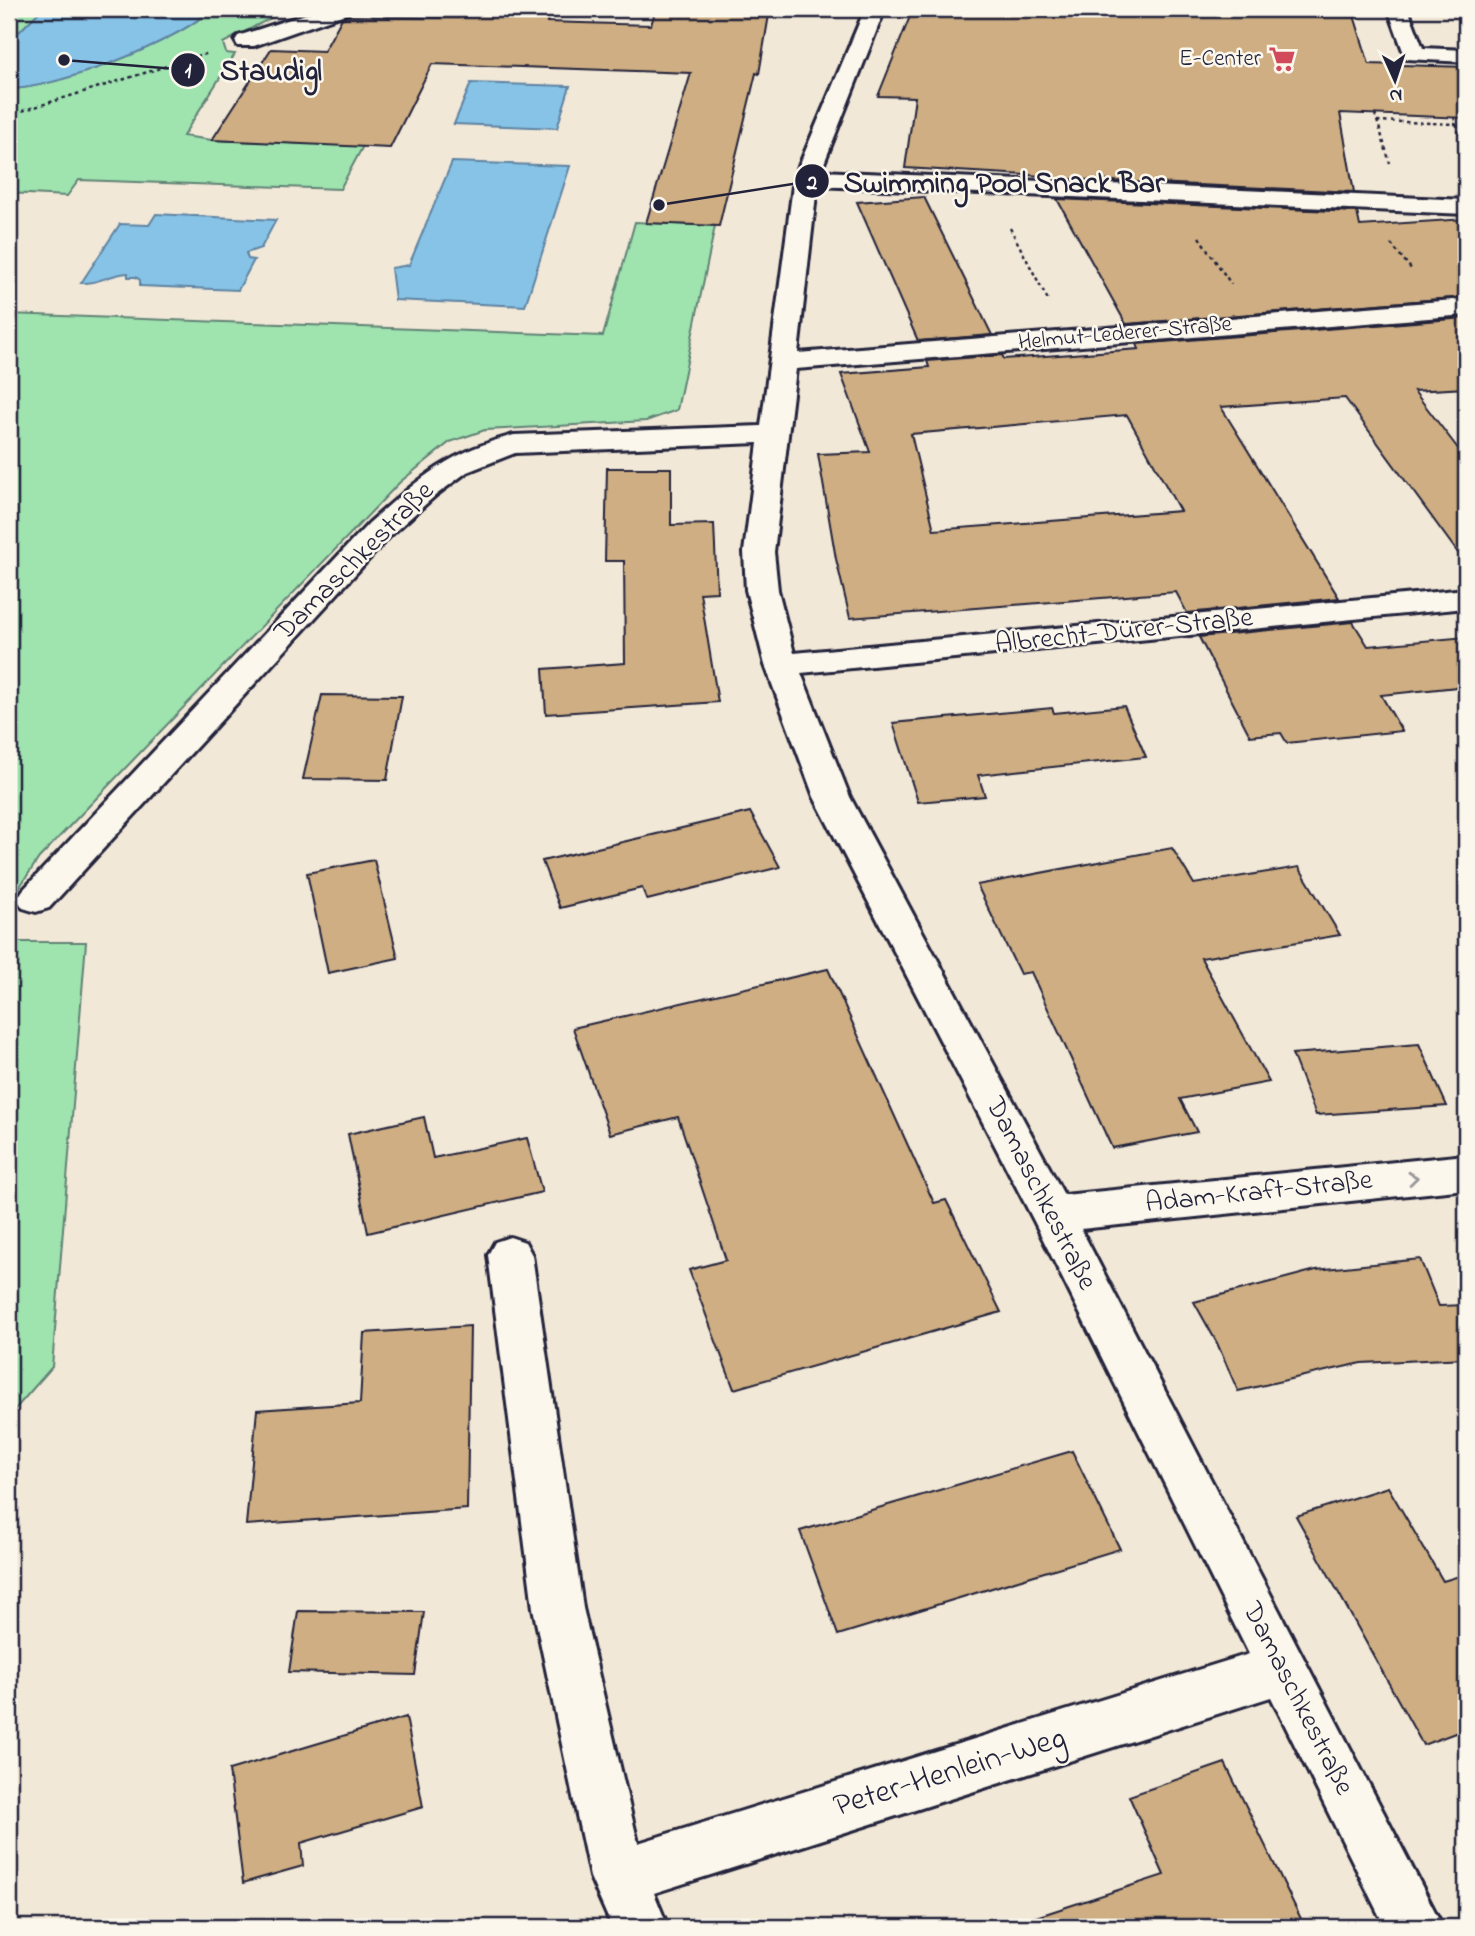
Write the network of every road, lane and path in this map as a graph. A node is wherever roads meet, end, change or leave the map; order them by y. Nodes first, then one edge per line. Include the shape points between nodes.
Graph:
1 (341, 9) edge
2 (875, 9) edge
3 (1398, 9) edge
4 (246, 41) joint
5 (1466, 56) edge
6 (1375, 114) dead end
7 (9, 115) edge
8 (1454, 117) dead end
9 (1377, 121) junction
10 (1456, 124) junction
11 (1466, 153) edge
12 (806, 178) junction
13 (988, 188) junction
14 (1171, 195) junction
15 (1358, 202) junction
16 (1403, 204) junction
17 (1466, 207) edge
18 (1455, 308) edge
19 (1257, 323) junction
20 (1069, 338) junction
21 (784, 362) junction
22 (775, 434) junction
23 (1466, 598) edge
24 (782, 665) junction
25 (36, 899) dead end
26 (1466, 1172) edge
27 (1052, 1214) junction
28 (510, 1255) dead end
29 (1281, 1669) junction
30 (618, 1877) junction
31 (640, 1927) edge
32 (1415, 1927) edge

1 - 4 street
2 - 12 street, Damaschkestraße
3 - 5 street via 1414,54
4 - 7 path
6 - 9 path
8 - 10 path
9 - 10 path
9 - 16 path
10 - 11 path
12 - 13 street
12 - 21 street, Damaschkestraße
13 - 14 street
13 - 20 path
14 - 15 street
14 - 19 path
15 - 16 street
15 - 18 path
16 - 17 street
18 - 19 street, Helmut-Lederer-Straße
19 - 20 street, Helmut-Lederer-Straße
20 - 21 street, Helmut-Lederer-Straße
21 - 22 street, Damaschkestraße
22 - 24 street, Damaschkestraße via 759,552 762,590
22 - 25 street, Damaschkestraße via 514,444 469,457 380,530
23 - 24 street, Albrecht-Dürer-Straße
24 - 27 street, Damaschkestraße via 832,797
27 -> 26 street, Adam-Kraft-Straße
27 - 29 street, Damaschkestraße
28 - 30 street via 558,1608
29 - 30 street, Peter-Henlein-Weg
29 - 32 street, Damaschkestraße
30 - 31 street

